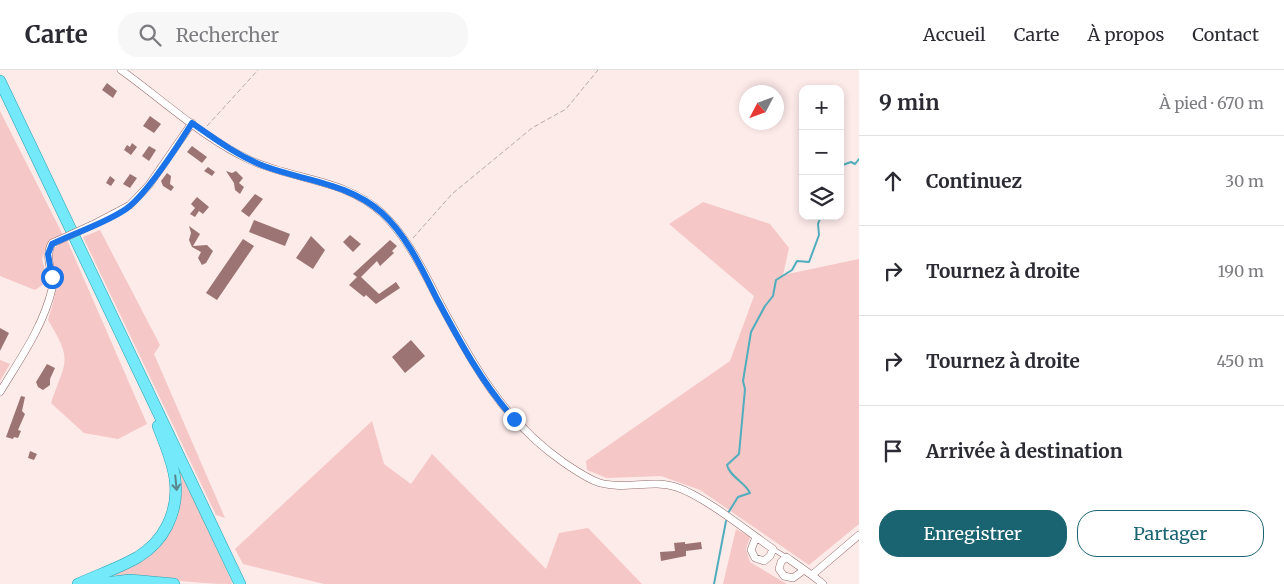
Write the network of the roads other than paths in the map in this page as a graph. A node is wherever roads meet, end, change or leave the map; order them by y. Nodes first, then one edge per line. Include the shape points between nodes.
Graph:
1 (121, 70) edge
2 (0, 81) edge
3 (192, 123) junction
4 (130, 355) junction
5 (0, 392) edge
6 (859, 535) edge
7 (756, 537) junction
8 (773, 549) junction
9 (786, 558) junction
10 (804, 570) junction
11 (812, 575) junction
12 (238, 580) edge
13 (78, 584) edge
14 (96, 584) edge
15 (174, 584) edge
16 (823, 584) edge

1 - 3 street
2 - 4 main road
3 - 5 street, bridge via 149,185 130,205 52,244 48,254 52,285 45,314
3 - 7 street via 232,150 264,166 356,195 383,214 406,243 478,374 514,419 570,466 602,483 660,484 688,492
4 - 12 main road
4 -> 13 main road via 134,373 174,470 176,502 165,529 151,548 128,563
6 - 11 street
7 - 8 street
7 - 8 street via 751,550 755,558 764,561
8 - 9 lane
9 - 10 street
9 - 10 street via 779,569 784,576 793,578
10 - 11 street
11 - 16 street
14 - 15 main road via 130,580

